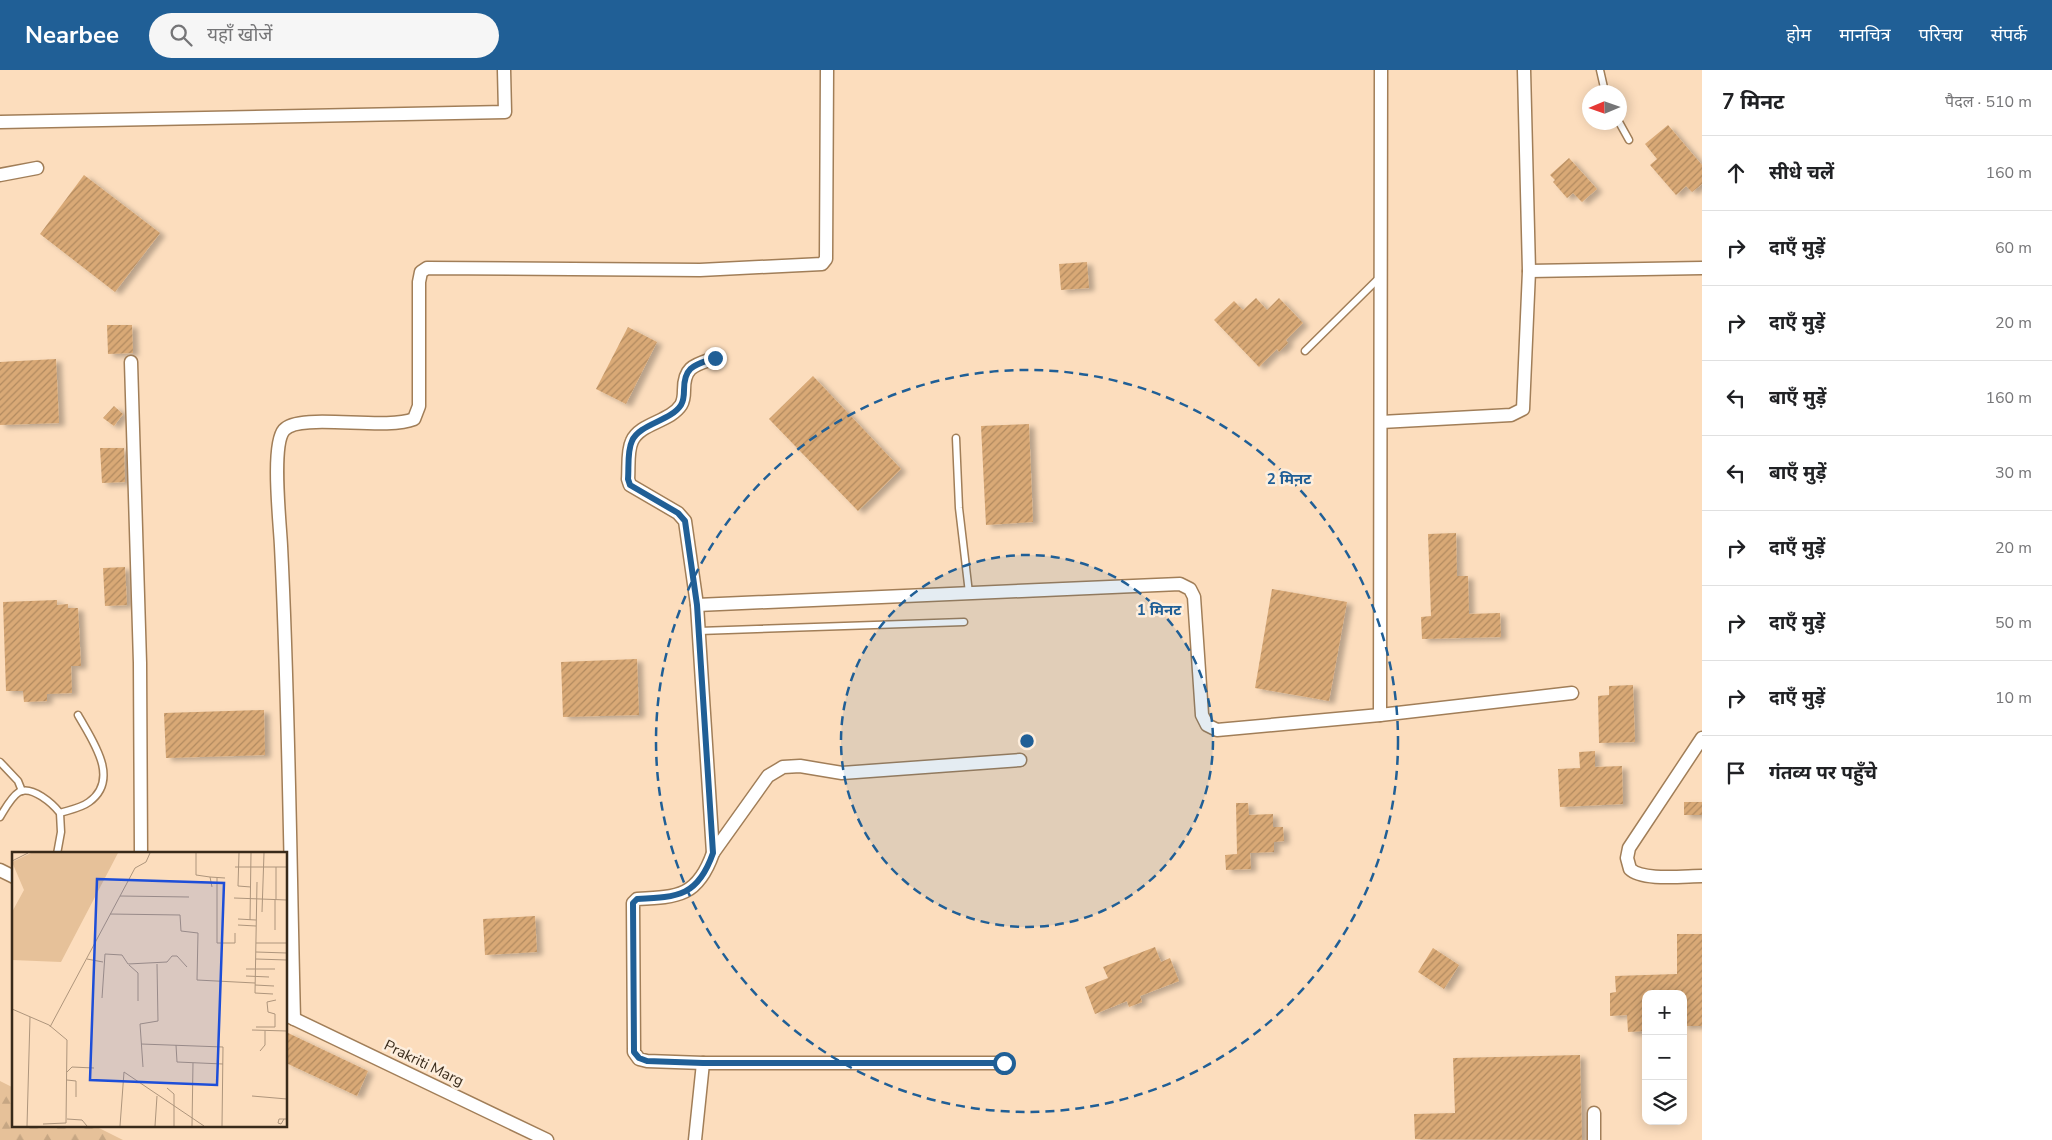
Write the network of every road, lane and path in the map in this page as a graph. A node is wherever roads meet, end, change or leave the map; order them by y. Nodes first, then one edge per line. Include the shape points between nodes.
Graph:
1 (504, 70) edge
2 (827, 70) edge
3 (1381, 70) edge
4 (1524, 70) edge
5 (1600, 70) edge
6 (1603, 85) edge
7 (0, 122) edge
8 (1623, 130) edge
9 (1629, 140) dead end
10 (37, 168) dead end
11 (0, 175) edge
12 (1702, 268) edge
13 (1529, 271) junction
14 (1381, 276) junction
15 (1305, 351) dead end
16 (715, 358) dead end
17 (131, 362) dead end
18 (1381, 422) junction
19 (956, 438) dead end
20 (969, 592) junction
21 (697, 605) junction
22 (964, 622) dead end
23 (699, 631) junction
24 (1572, 693) dead end
25 (78, 715) dead end
26 (1380, 716) junction
27 (1702, 738) edge
28 (1020, 760) dead end
29 (0, 762) edge
30 (22, 791) junction
31 (60, 813) junction
32 (0, 817) edge
33 (57, 852) edge
34 (141, 852) edge
35 (287, 852) edge
36 (713, 853) junction
37 (0, 870) edge
38 (12, 876) edge
39 (1702, 876) edge
40 (288, 896) edge
41 (290, 1017) edge
42 (703, 1063) junction
43 (1004, 1063) dead end
44 (1594, 1113) dead end
45 (547, 1140) edge
46 (695, 1140) edge
47 (1594, 1140) edge

1 - 7 street via 505,112
2 - 35 street via 826,259 822,264 700,270 427,268 420,272 419,282 419,406 414,419 367,424 308,422 282,431 277,464 283,594
3 - 14 street
4 - 13 street
5 - 6 lane
8 - 9 lane
10 - 11 street
12 - 13 street
13 - 18 street via 1525,400 1521,412
14 - 15 lane
14 - 18 street
16 - 21 street via 691,367 685,375 681,405 637,434 632,439 630,451 630,485 678,513 685,521
17 - 34 street via 140,663
18 - 26 street
19 - 20 lane via 959,508
20 - 21 street
20 - 26 street via 1180,584 1190,589 1195,604 1202,715 1207,725 1217,730
21 - 23 street
22 - 23 lane
23 - 36 street
24 - 26 street
25 - 31 lane via 97,745 102,780 99,791 89,802
27 - 39 street via 1629,848 1627,858 1630,869 1636,874
28 - 36 street via 851,773 783,767 768,776
29 - 30 lane
30 - 31 lane via 36,794
30 - 32 lane via 11,800
31 - 33 lane
36 - 42 street via 708,868 688,892 679,896 637,899 633,903 634,1052 647,1061
37 - 38 street
40 - 41 street
41 - 45 street, Prakriti Marg
42 - 43 street
42 - 46 street
44 - 47 street

